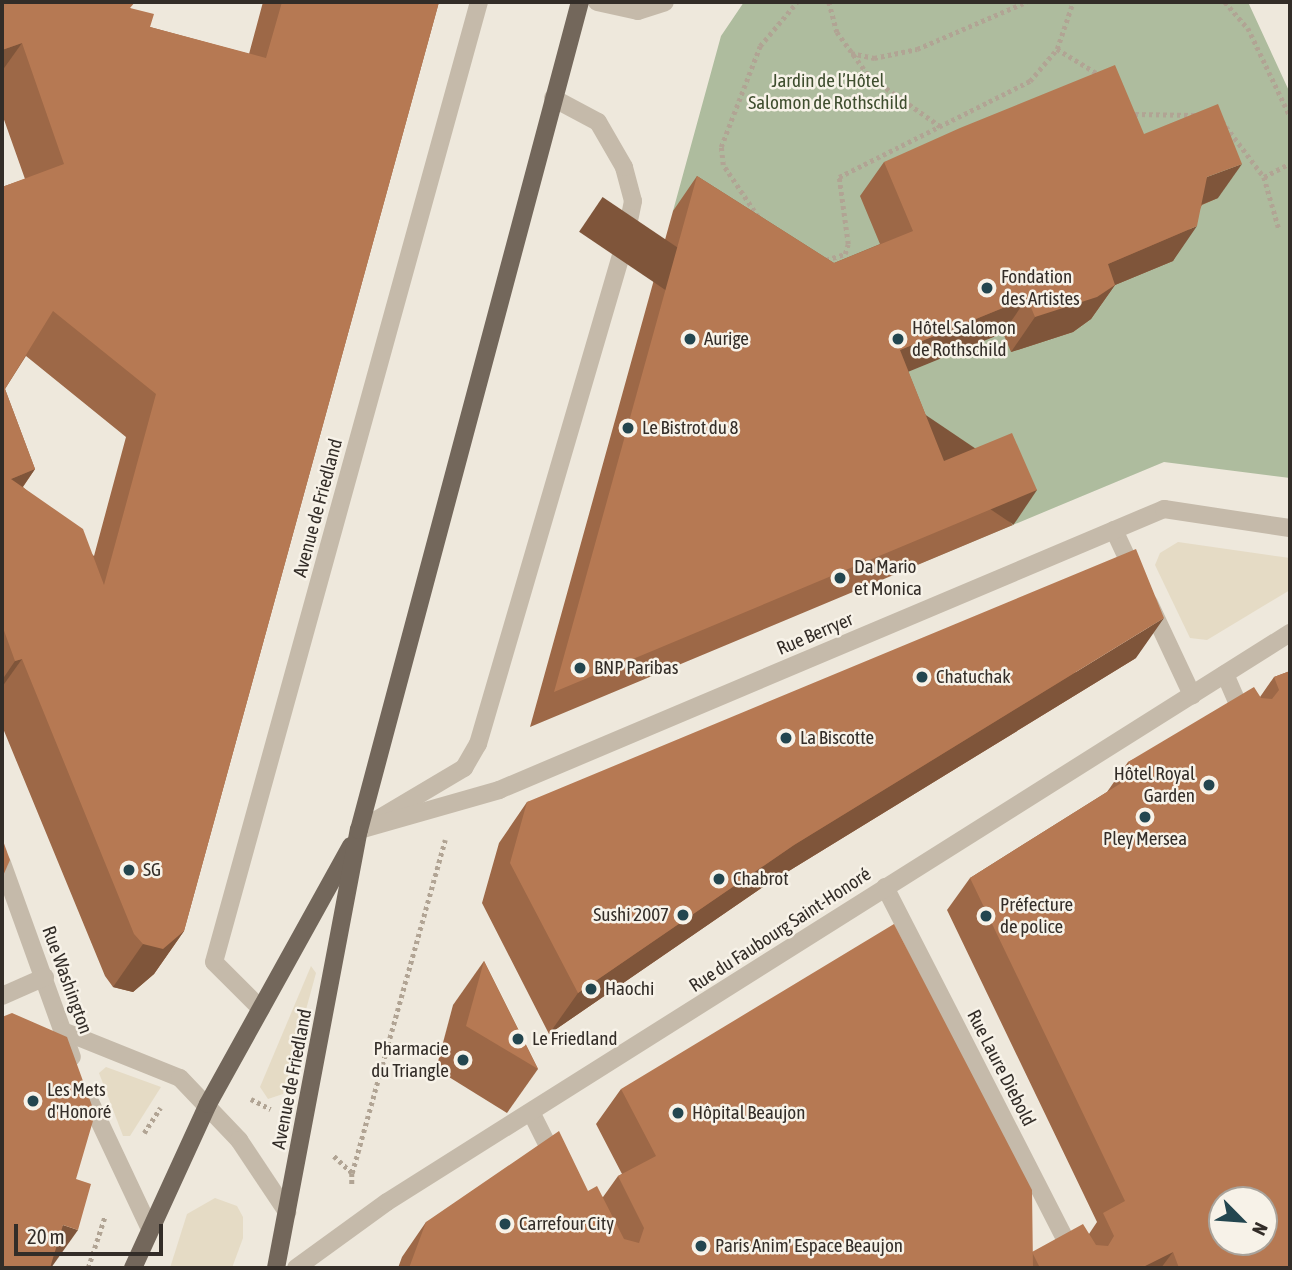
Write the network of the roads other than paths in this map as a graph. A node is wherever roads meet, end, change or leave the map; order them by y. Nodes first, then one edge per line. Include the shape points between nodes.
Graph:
1 (479, 2) edge
2 (580, 2) edge
3 (597, 2) edge
4 (665, 2) edge
5 (553, 98) junction
6 (1290, 528) edge
7 (1114, 530) junction
8 (1290, 633) edge
9 (1225, 674) junction
10 (1192, 695) junction
11 (1245, 722) edge
12 (359, 830) junction
13 (2, 863) edge
14 (885, 887) junction
15 (45, 977) junction
16 (2, 996) edge
17 (261, 1009) junction
18 (63, 1031) junction
19 (208, 1104) junction
20 (531, 1112) junction
21 (566, 1183) edge
22 (287, 1212) junction
23 (148, 1224) junction
24 (133, 1268) edge
25 (276, 1268) edge
26 (296, 1268) edge
27 (1080, 1268) edge

1 - 17 street, Avenue de Friedland via 214,962
2 - 5 main road, Avenue de Friedland
3 - 4 street via 638,11
5 - 12 main road, Avenue de Friedland
5 - 12 street via 598,122 624,167 633,201 624,245 478,744 464,768
6 - 7 street, Rue Berryer via 1164,509
7 - 10 street
7 - 12 street, Rue Berryer via 499,790
8 - 9 street, Rue du Faubourg Saint-Honoré
9 - 10 street, Rue du Faubourg Saint-Honoré
9 - 11 street
10 - 14 street, Rue du Faubourg Saint-Honoré
12 - 17 main road, Avenue de Friedland
12 - 22 main road, Avenue de Friedland
13 - 15 street, Rue Washington
14 - 20 street, Rue du Faubourg Saint-Honoré
14 - 27 street, Rue Laure Diebold
15 - 16 street
15 - 18 street, Rue Washington
17 - 19 main road, Avenue de Friedland
18 - 19 street via 180,1078
18 - 23 street, Rue Washington via 103,1139
19 - 22 street
19 - 23 main road, Avenue de Friedland
20 - 21 street
20 - 26 street, Rue du Faubourg Saint-Honoré
22 - 25 main road, Avenue de Friedland
23 - 24 main road, Avenue de Friedland

